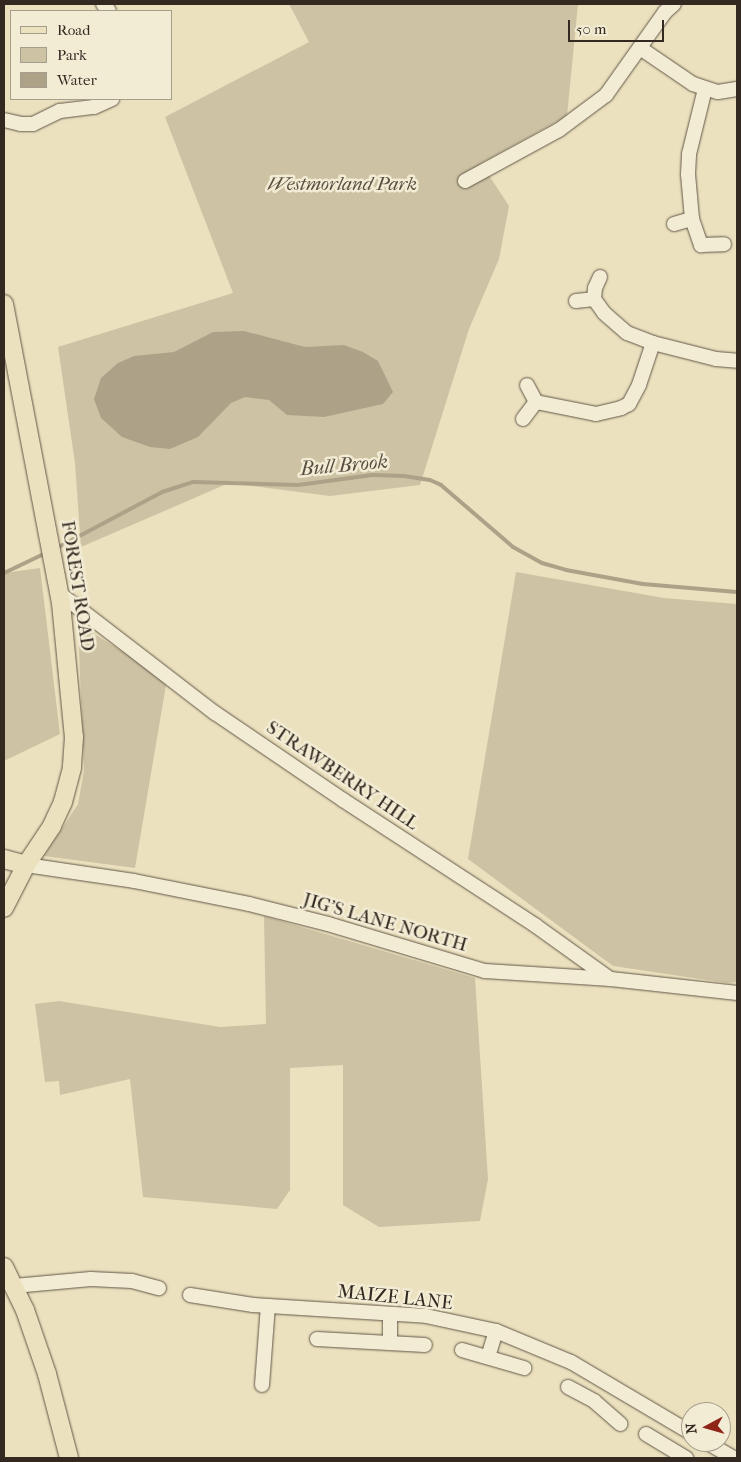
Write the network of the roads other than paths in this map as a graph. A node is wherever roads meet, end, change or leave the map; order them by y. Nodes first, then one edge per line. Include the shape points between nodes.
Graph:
1 (674, 4) edge
2 (640, 48) junction
3 (705, 89) junction
4 (737, 89) edge
5 (110, 100) edge
6 (4, 120) edge
7 (465, 181) dead end
8 (692, 219) junction
9 (674, 224) dead end
10 (724, 244) dead end
11 (600, 276) dead end
12 (594, 299) junction
13 (576, 301) dead end
14 (4, 304) edge
15 (653, 343) junction
16 (737, 361) edge
17 (527, 386) dead end
18 (536, 402) junction
19 (522, 419) dead end
20 (59, 593) junction
21 (4, 859) edge
22 (26, 865) junction
23 (4, 908) edge
24 (611, 979) junction
25 (737, 993) edge
26 (4, 1267) edge
27 (14, 1286) junction
28 (159, 1288) dead end
29 (190, 1295) dead end
30 (268, 1306) junction
31 (390, 1314) junction
32 (496, 1331) junction
33 (317, 1339) dead end
34 (390, 1343) junction
35 (425, 1344) dead end
36 (462, 1350) dead end
37 (488, 1357) junction
38 (524, 1368) dead end
39 (606, 1383) junction
40 (262, 1385) dead end
41 (568, 1387) dead end
42 (594, 1401) junction
43 (620, 1424) dead end
44 (676, 1424) junction
45 (681, 1427) edge
46 (646, 1434) dead end
47 (664, 1444) junction
48 (69, 1458) edge
49 (686, 1458) edge

1 - 2 street
2 - 3 street
2 - 7 street via 606,95 570,124
3 - 4 street via 718,92
3 - 8 street via 689,154
5 - 6 street via 94,107 60,111 34,124
8 - 9 street
8 - 10 street via 701,245
11 - 12 street
12 - 13 street
12 - 15 street via 604,313 627,333
14 - 20 main road, FOREST ROAD
15 - 16 street
15 - 18 street via 629,404 596,414
17 - 18 street
18 - 19 street
20 - 22 main road, FOREST ROAD via 73,712 72,768 70,784 52,826
20 - 24 street, STRAWBERRY HILL via 215,713
21 - 22 main road
22 - 23 main road, FOREST ROAD
22 - 24 street, JIG'S LANE NORTH via 134,881 249,904 485,971
24 - 25 street, JIG'S LANE NORTH
26 - 27 main road
27 - 28 street via 91,1280 132,1281
27 - 48 main road via 47,1374
29 - 30 street, MAIZE LANE
30 - 31 street, MAIZE LANE
30 - 40 street
31 - 32 street, MAIZE LANE via 426,1316
31 - 34 street
32 - 37 street
32 - 39 street, MAIZE LANE via 571,1362
33 - 34 street
34 - 35 street
36 - 37 street
37 - 38 street
39 - 42 street
39 - 44 street, MAIZE LANE
41 - 42 street
42 - 43 street
44 - 45 street, MAIZE LANE
44 - 47 street
46 - 47 street
47 - 49 street

